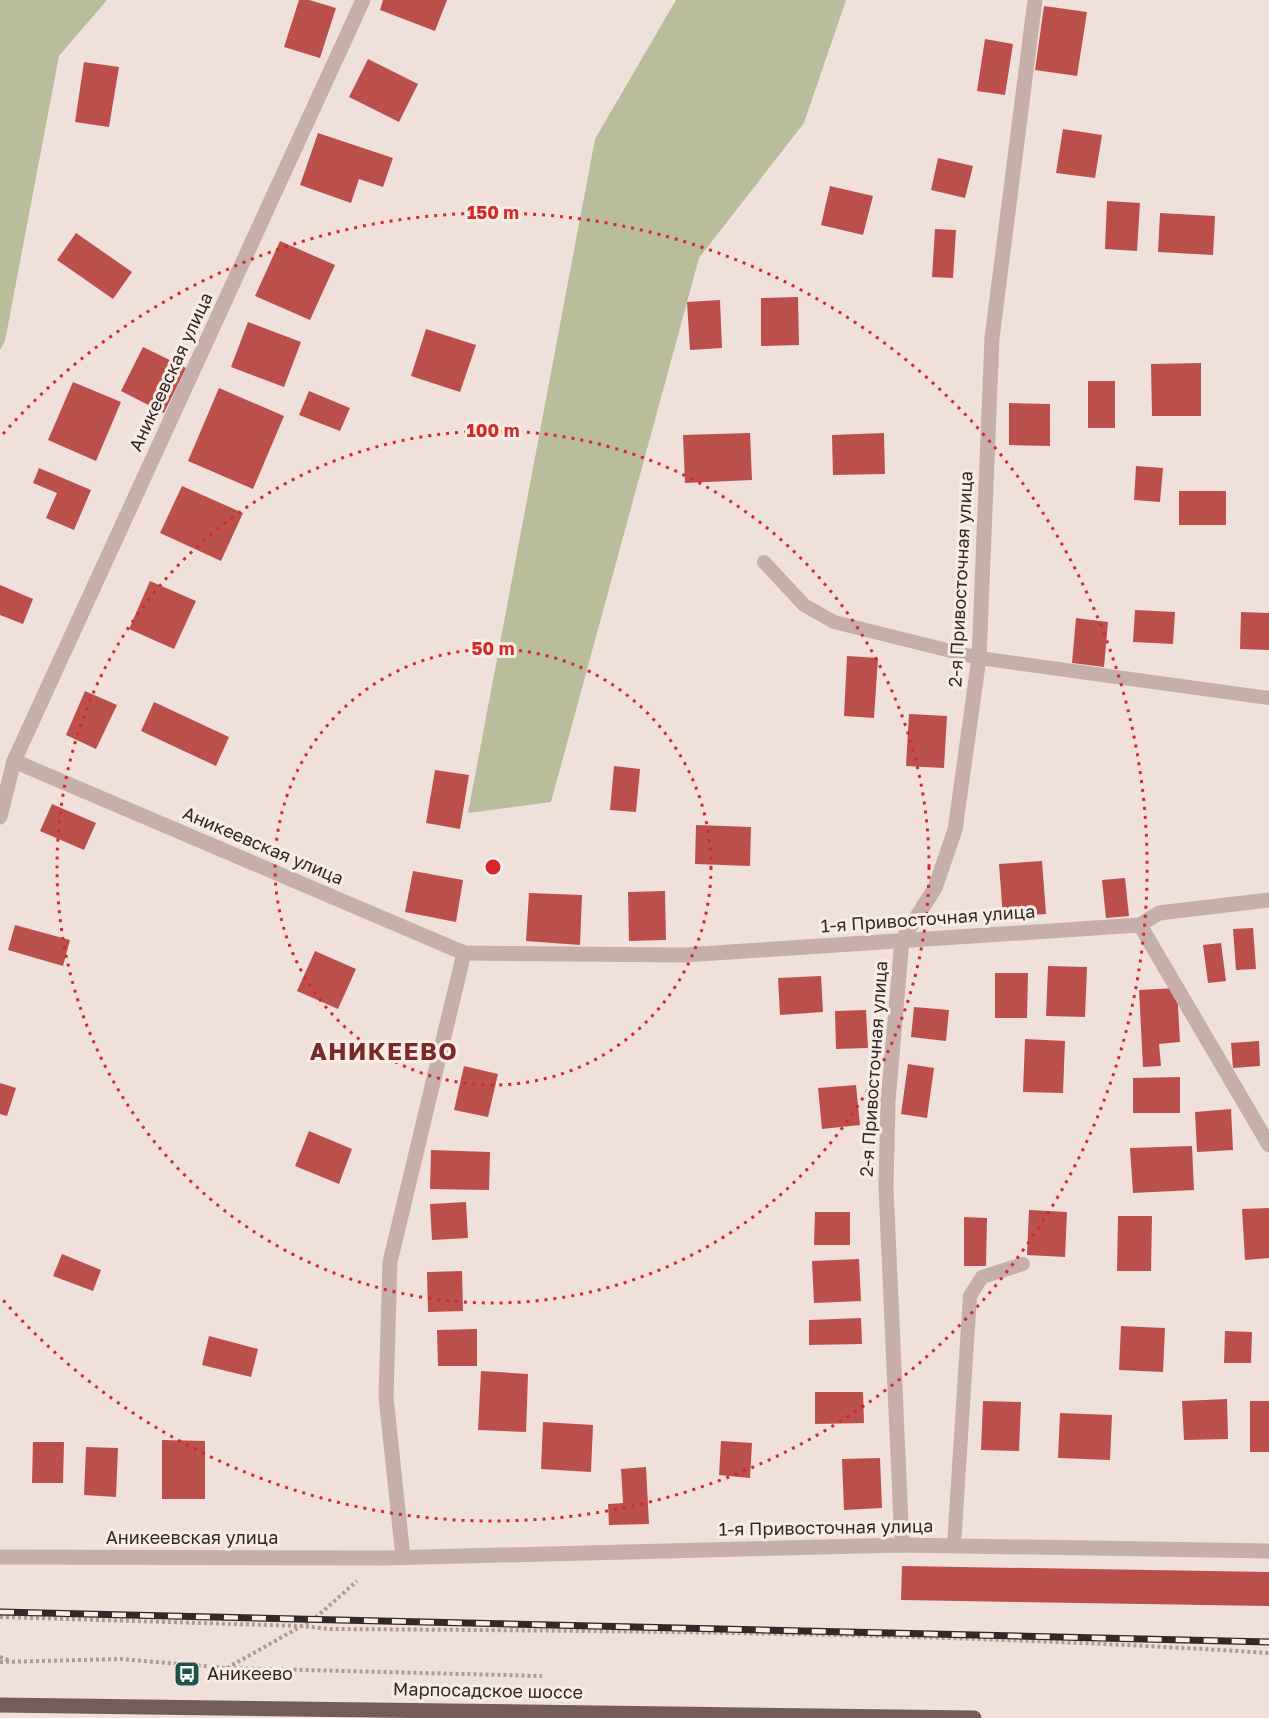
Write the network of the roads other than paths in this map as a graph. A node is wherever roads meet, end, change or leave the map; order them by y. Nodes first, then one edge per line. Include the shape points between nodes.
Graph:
1 (363, 0) edge
2 (1035, 0) edge
3 (764, 562) dead end
4 (979, 658) junction
5 (1269, 698) edge
6 (14, 761) junction
7 (0, 817) edge
8 (1269, 900) edge
9 (1140, 925) junction
10 (902, 940) junction
11 (464, 953) junction
12 (1269, 1145) edge
13 (1023, 1264) dead end
14 (902, 1545) junction
15 (954, 1545) junction
16 (1269, 1551) edge
17 (0, 1557) edge
18 (404, 1557) junction
19 (385, 1558) joint
20 (0, 1705) edge
21 (355, 1713) edge
22 (974, 1718) edge

1 - 6 street, Аникеевская улица
2 - 4 street, 2-я Привосточная улица via 992,338
3 - 4 lane via 804,605 834,622
4 - 5 lane
4 - 10 street, 2-я Привосточная улица via 954,830 935,888
6 - 7 street, Аникеевская улица
6 - 11 street, Аникеевская улица
8 - 9 street via 1159,913
9 - 10 street, 1-я Привосточная улица
9 - 12 street
10 - 11 street, 1-я Привосточная улица via 684,955
10 - 14 street, 2-я Привосточная улица via 888,1101 886,1188
11 - 18 street via 390,1262 386,1397
13 - 15 lane via 982,1277 970,1296
14 - 15 street, 1-я Привосточная улица
14 - 18 street, 1-я Привосточная улица
15 - 16 street, 1-я Привосточная улица
17 - 19 street, Аникеевская улица
18 - 19 street, 1-я Привосточная улица
20 - 21 main road, Марпосадское шоссе
21 - 22 main road, Марпосадское шоссе

